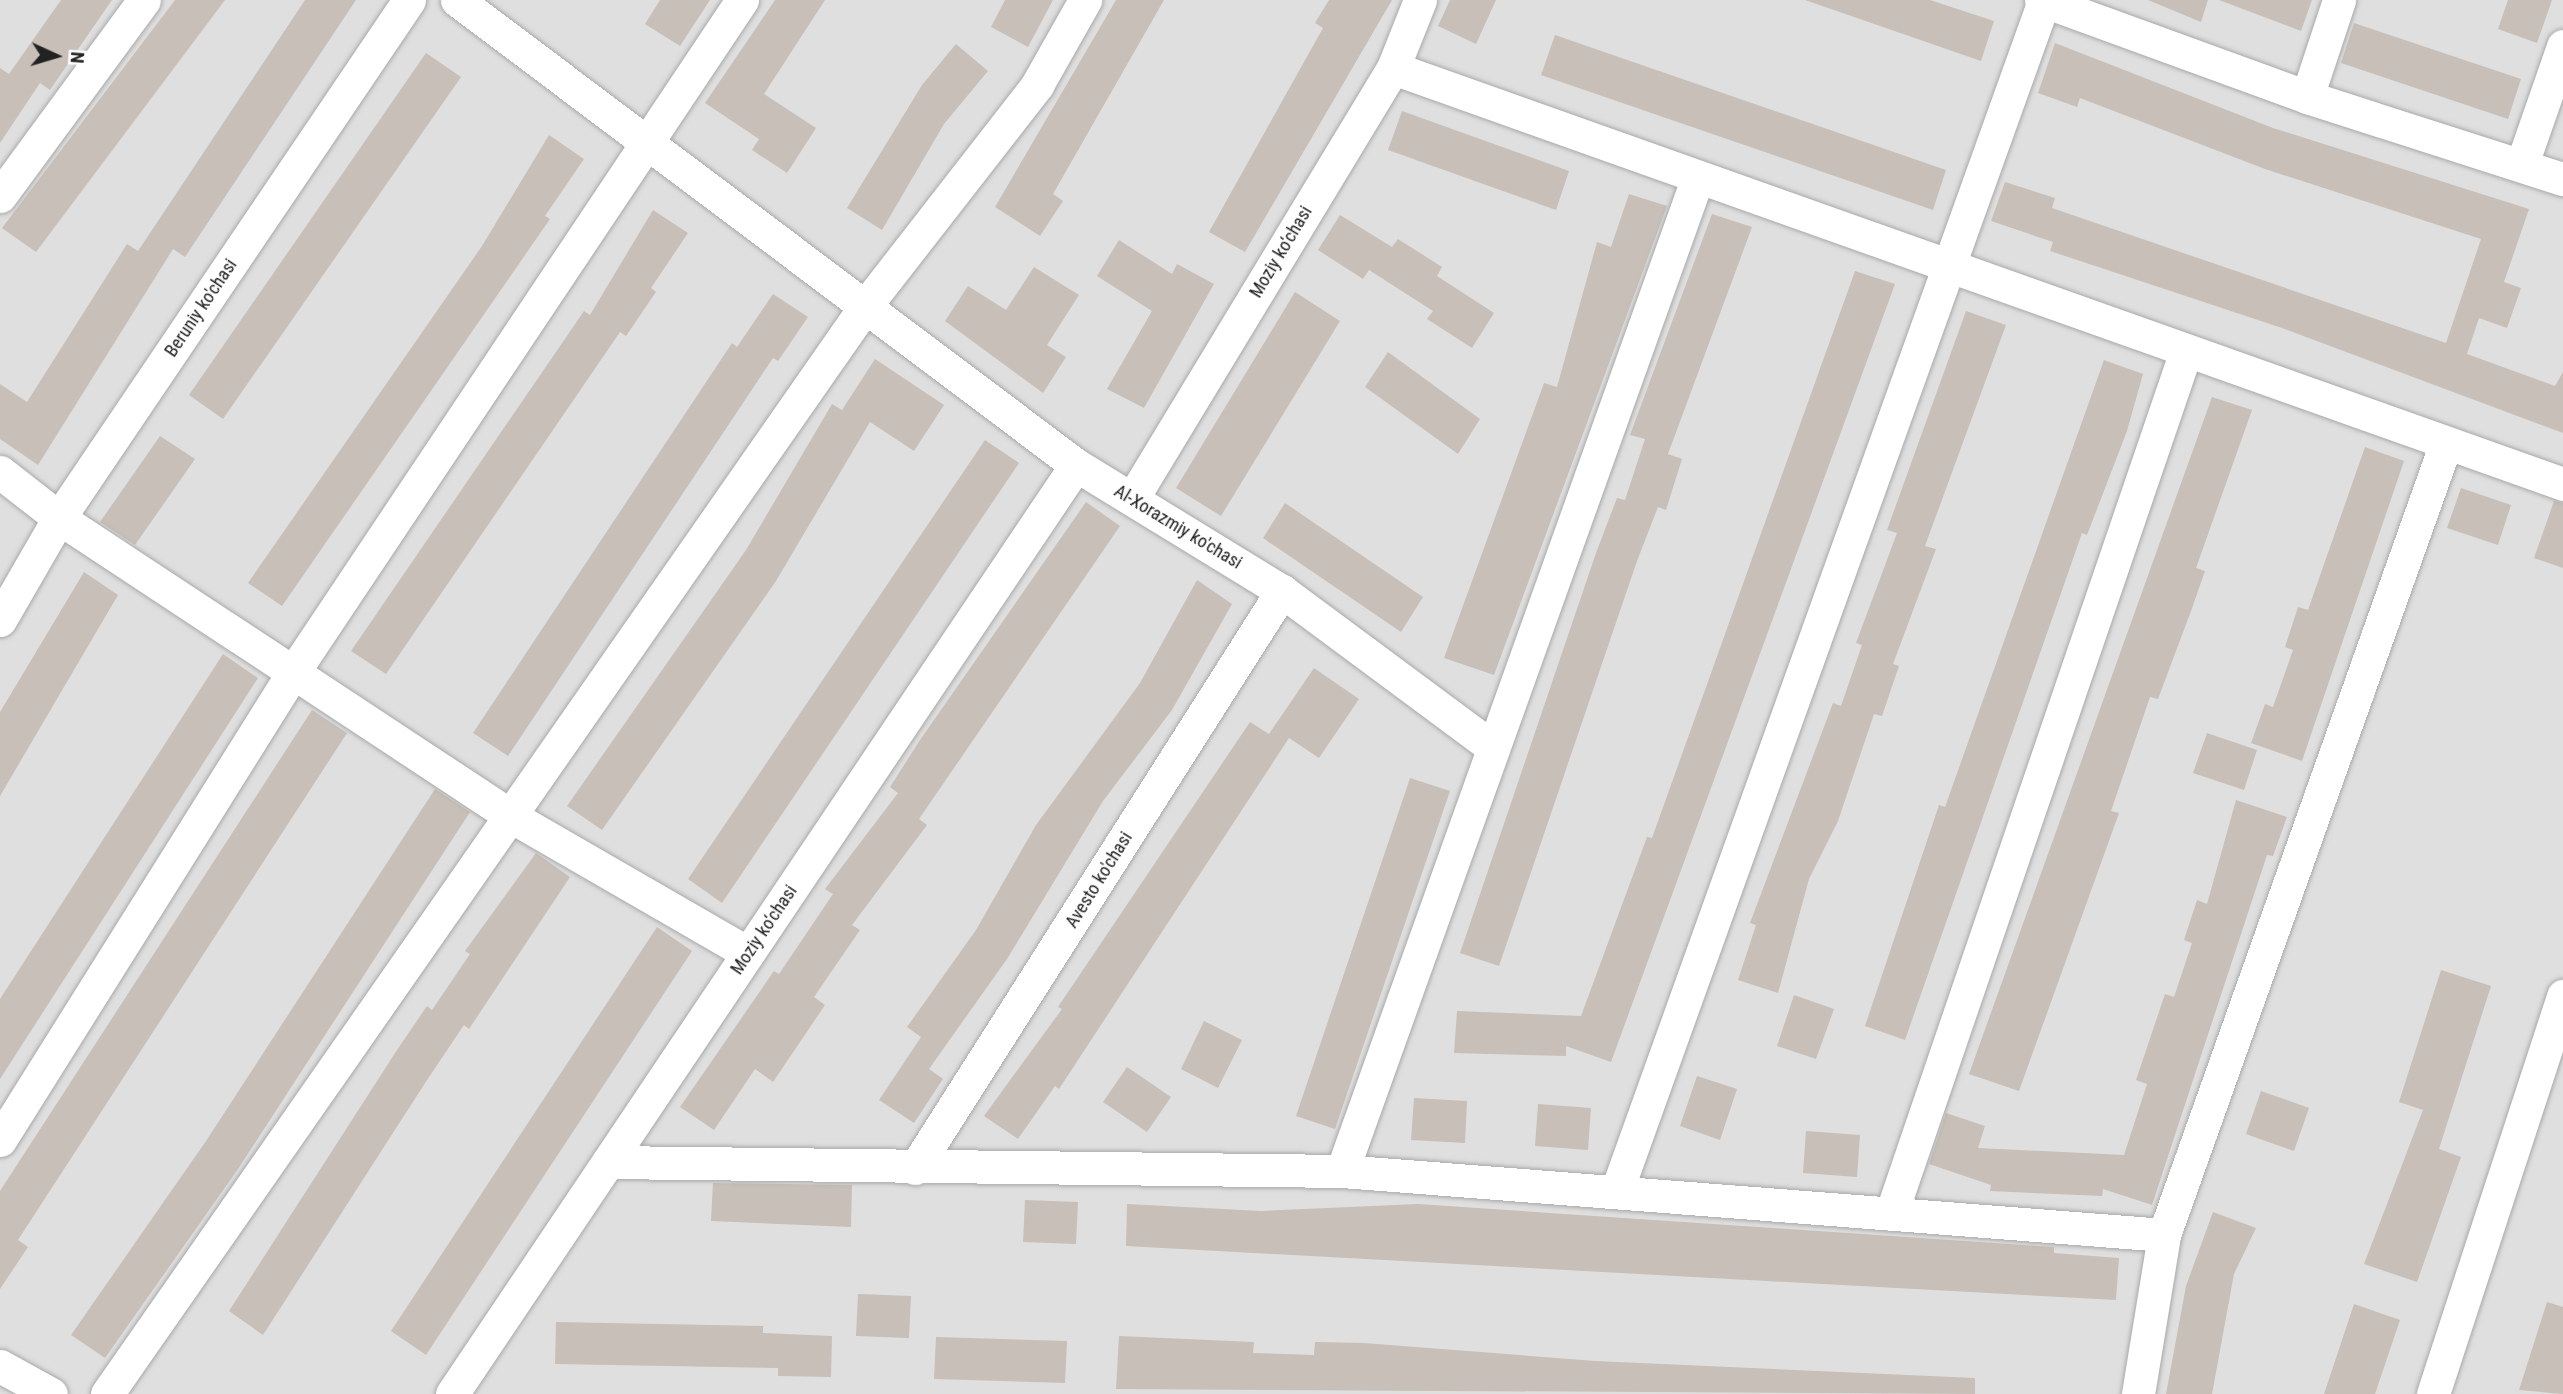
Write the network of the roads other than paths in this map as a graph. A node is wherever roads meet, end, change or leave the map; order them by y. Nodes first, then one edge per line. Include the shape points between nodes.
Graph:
1 (144, 0) edge
2 (409, 0) edge
3 (457, 0) edge
4 (742, 0) edge
5 (1085, 0) edge
6 (1420, 0) edge
7 (2043, 0) edge
8 (2339, 0) edge
9 (2563, 46) edge
10 (1393, 68) junction
11 (2308, 97) junction
12 (651, 141) junction
13 (2522, 164) junction
14 (1698, 177) junction
15 (2563, 179) edge
16 (0, 196) edge
17 (1947, 264) junction
18 (866, 305) junction
19 (2186, 351) junction
20 (2446, 443) junction
21 (1076, 465) junction
22 (0, 472) edge
23 (2563, 484) edge
24 (1132, 499) junction
25 (59, 518) junction
26 (1282, 591) junction
27 (0, 620) edge
28 (295, 671) junction
29 (1492, 747) junction
30 (514, 818) junction
31 (748, 953) junction
32 (2563, 996) edge
33 (0, 1140) edge
34 (608, 1162) junction
35 (915, 1168) junction
36 (1342, 1171) junction
37 (1617, 1190) junction
38 (1891, 1214) junction
39 (2164, 1235) junction
40 (0, 1366) edge
41 (51, 1394) edge
42 (107, 1394) edge
43 (452, 1394) edge
44 (2138, 1394) edge
45 (2433, 1394) edge

1 - 16 street
2 - 25 street, Beruniy ko'chasi
3 - 12 street, Al-Xorazmiy ko'chasi
4 - 12 street
5 - 18 street via 1037,85
6 - 10 street, Moziy ko‘chasi
7 - 11 street
7 - 17 street
8 - 11 street
9 - 13 street
10 - 14 street
10 - 24 street, Moziy ko‘chasi
11 - 13 street
12 - 18 street, Al-Xorazmiy ko'chasi
12 - 28 street
13 - 15 street
14 - 17 street
14 - 29 street
17 - 19 street
17 - 37 street
18 - 21 street, Al-Xorazmiy ko'chasi
18 - 30 street
19 - 20 street
19 - 38 street
20 - 23 street
20 - 39 street
21 - 24 street, Al-Xorazmiy ko'chasi
21 - 31 street, Moziy ko‘chasi
22 - 25 street
24 - 26 street, Al-Xorazmiy ko'chasi
25 - 27 street, Beruniy ko'chasi
25 - 28 street
26 - 29 street, Al-Xorazmiy ko'chasi
26 - 35 street, Avesto ko'chasi
28 - 30 street
28 - 33 street
29 - 36 street
30 - 31 street
30 - 42 street
31 - 34 street, Moziy ko‘chasi
32 - 45 street
34 - 35 street
34 - 43 street, Moziy ko‘chasi
35 - 36 street
36 - 37 street
37 - 38 street
38 - 39 street
39 - 44 street
40 - 41 street

